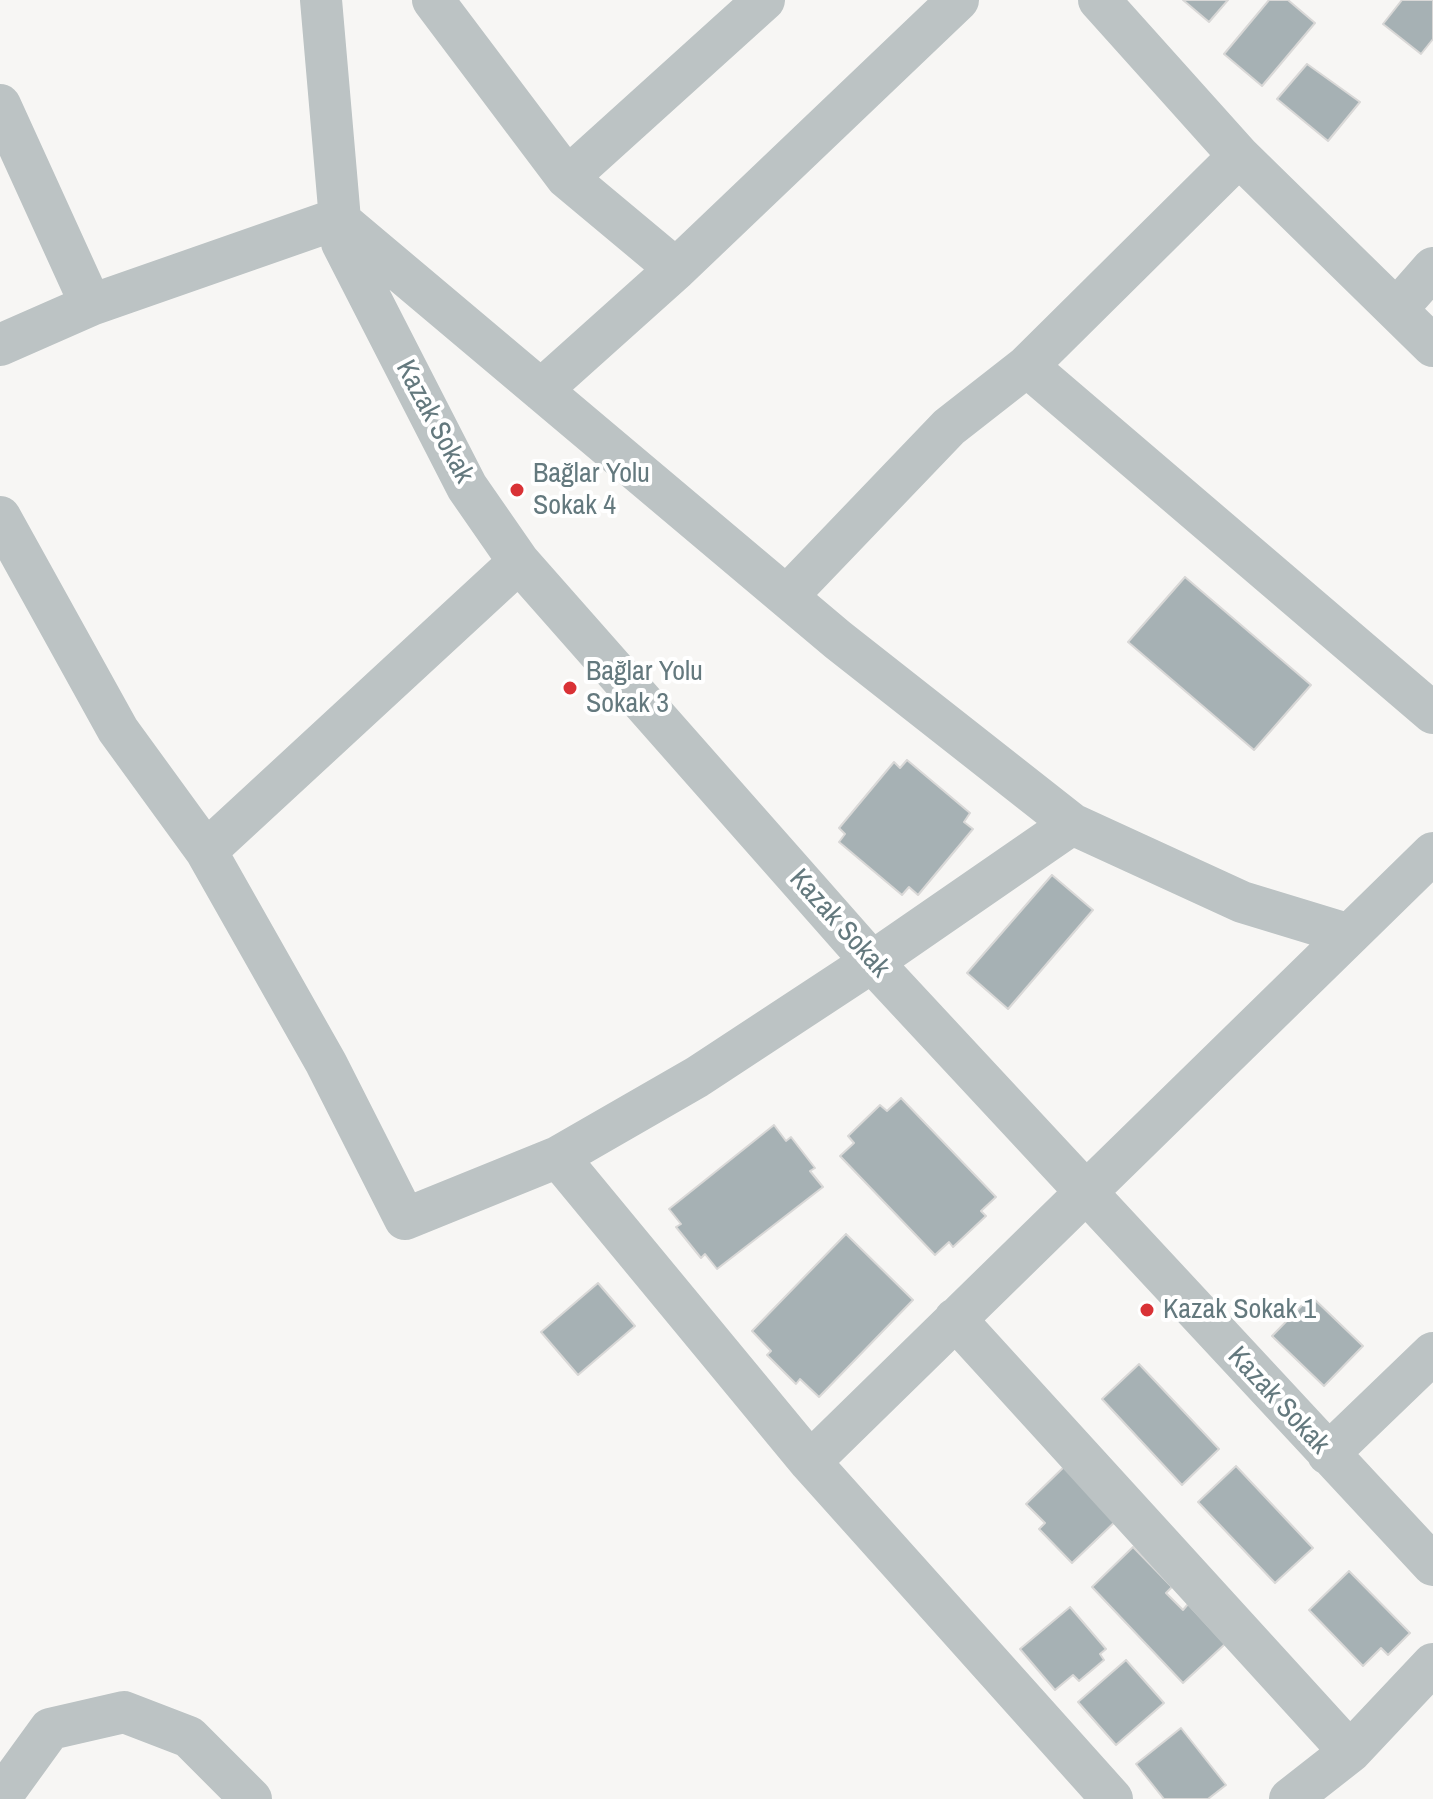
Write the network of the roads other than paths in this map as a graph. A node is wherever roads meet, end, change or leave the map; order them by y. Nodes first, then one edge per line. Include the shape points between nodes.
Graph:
1 (321, 0) edge
2 (433, 0) edge
3 (764, 0) edge
4 (958, 0) edge
5 (1099, 0) edge
6 (0, 105) edge
7 (1239, 156) junction
8 (567, 178) junction
9 (337, 219) junction
10 (1433, 268) edge
11 (676, 269) junction
12 (91, 305) junction
13 (1397, 309) junction
14 (0, 345) edge
15 (1433, 346) edge
16 (1027, 366) junction
17 (541, 390) junction
18 (0, 517) edge
19 (519, 562) junction
20 (787, 596) junction
21 (1433, 713) edge
22 (1072, 824) junction
23 (206, 851) junction
24 (1433, 853) edge
25 (1347, 934) junction
26 (872, 962) junction
27 (558, 1157) junction
28 (1084, 1193) junction
29 (955, 1319) junction
30 (1433, 1353) edge
31 (1328, 1454) junction
32 (810, 1462) junction
33 (1433, 1565) edge
34 (1433, 1664) edge
35 (1350, 1752) junction
36 (0, 1798) edge
37 (251, 1799) edge
38 (1112, 1799) edge
39 (1290, 1799) edge

1 - 9 street, Kazak Sokak
2 - 8 street
3 - 8 street
4 - 11 street
5 - 7 street
6 - 12 street
7 - 13 street
7 - 16 street
8 - 11 street
9 - 12 street
9 - 17 street
9 - 19 street, Kazak Sokak via 342,243 467,487
10 - 13 street
11 - 17 street
12 - 14 street
13 - 15 street
16 - 20 street via 949,427
16 - 21 street
17 - 20 street
18 - 23 street via 118,730
19 - 23 street
19 - 26 street, Kazak Sokak
20 - 22 street
22 - 25 street via 1242,902
22 - 26 street
23 - 27 street via 326,1063 405,1219
24 - 25 street
25 - 28 street
26 - 27 street via 697,1077
26 - 28 street, Kazak Sokak
27 - 32 street
28 - 29 street
28 - 31 street, Kazak Sokak
29 - 32 street
29 - 35 street
30 - 31 street
31 - 33 street, Kazak Sokak
32 - 38 street
34 - 35 street
35 - 39 street
36 - 37 street via 50,1729 124,1712 189,1737

